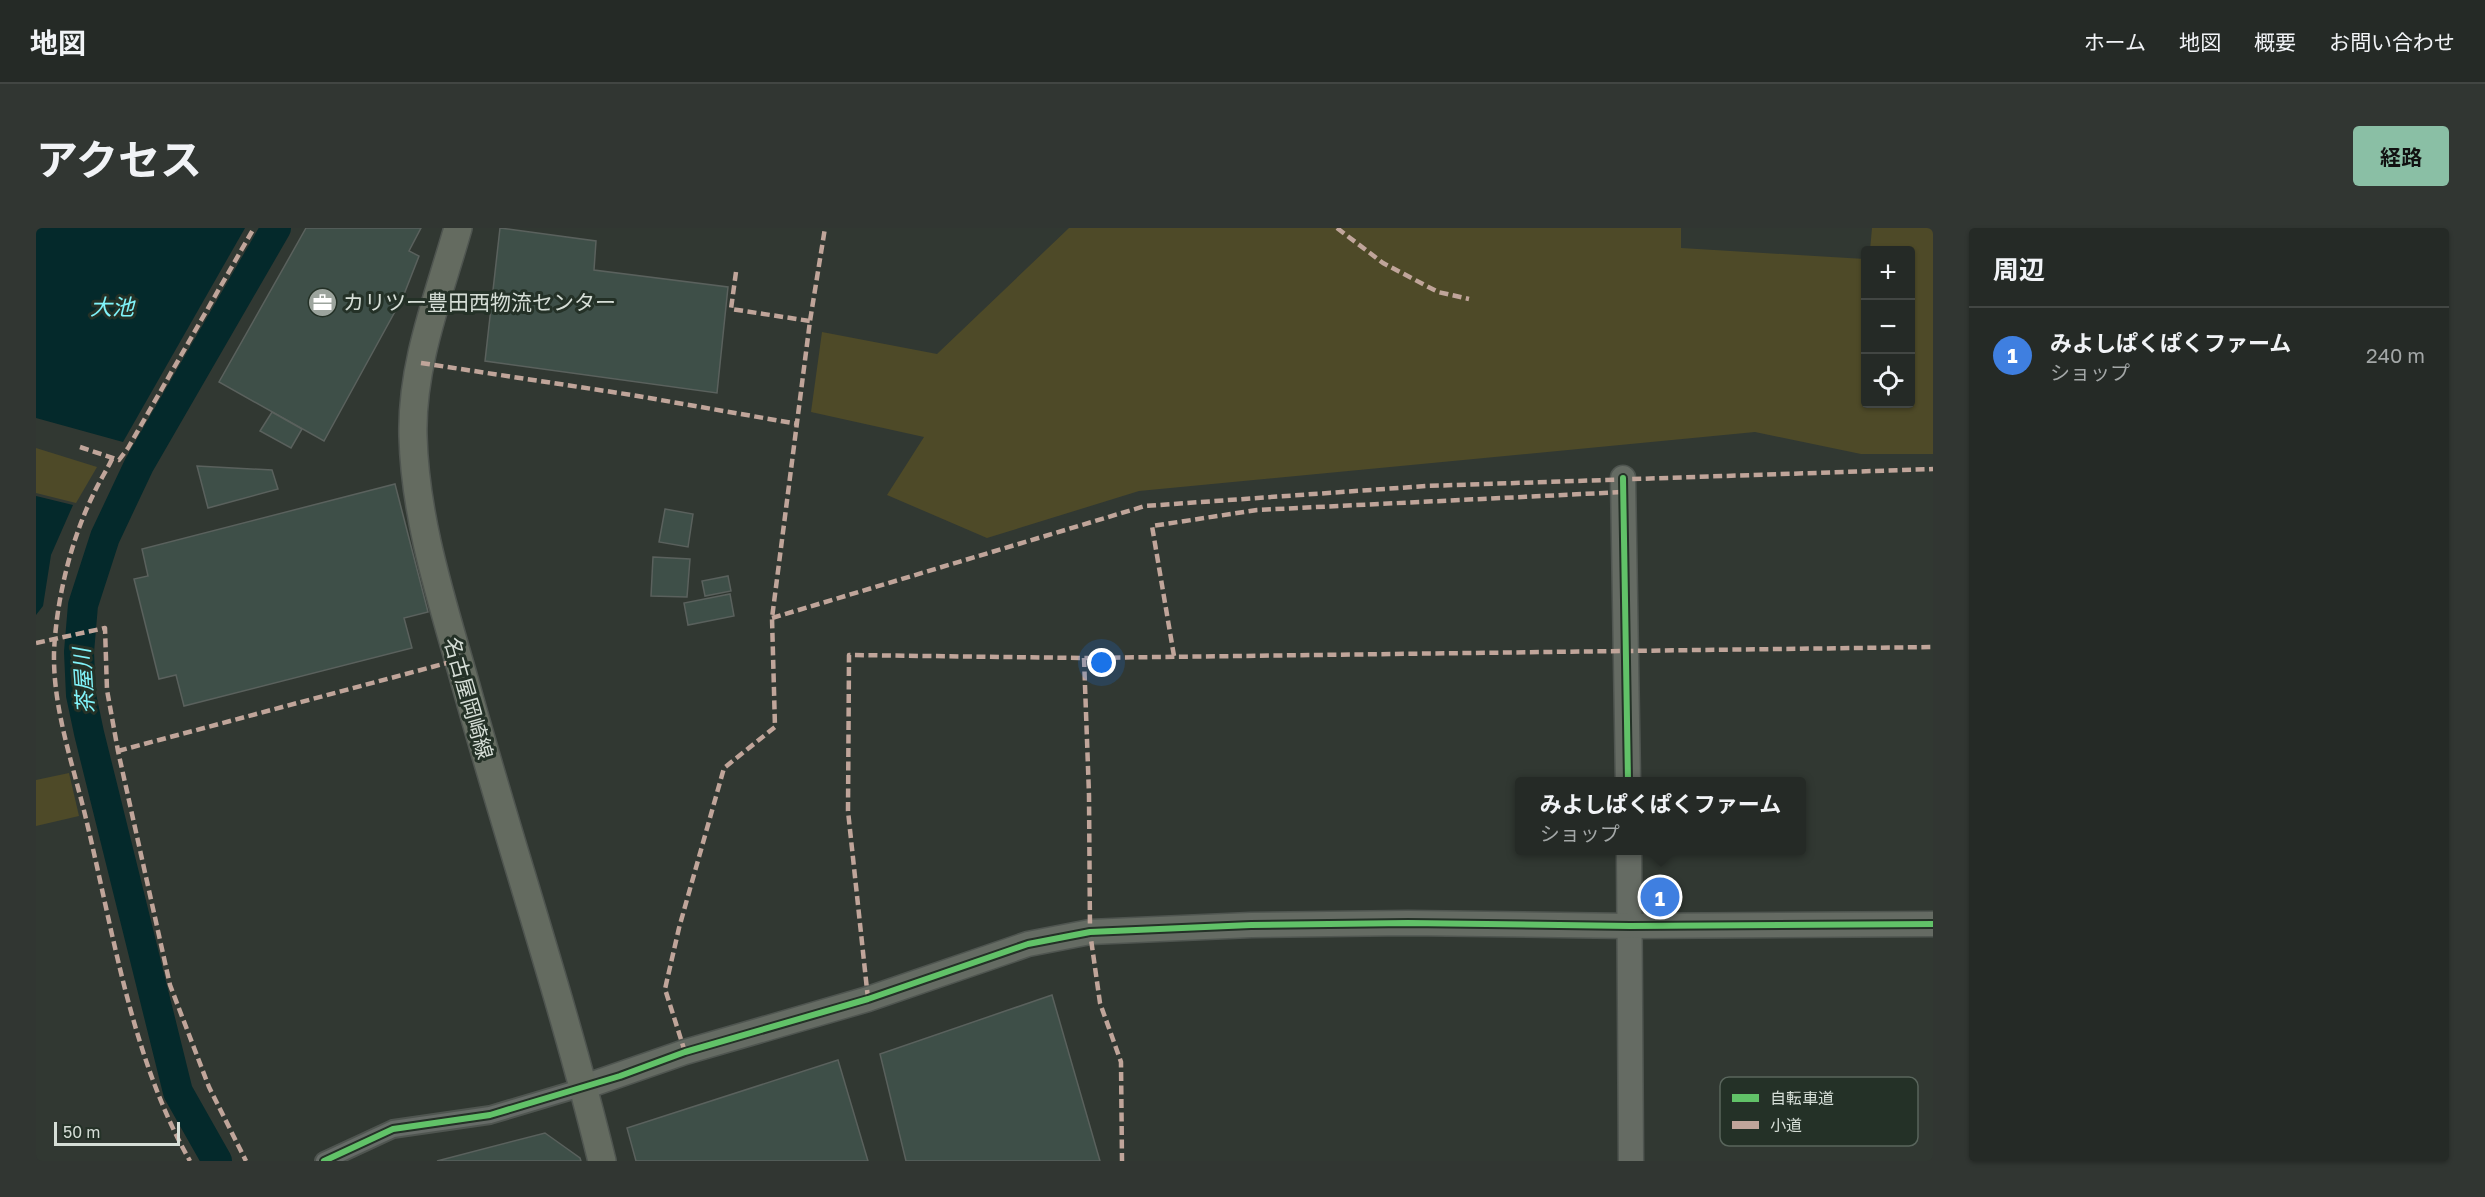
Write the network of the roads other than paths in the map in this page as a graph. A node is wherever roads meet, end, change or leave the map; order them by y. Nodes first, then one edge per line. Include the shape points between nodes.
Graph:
1 (458, 228) edge
2 (1623, 478) dead end
3 (1628, 777) edge
4 (1629, 855) edge
5 (1933, 924) edge
6 (1630, 926) junction
7 (584, 1087) junction
8 (324, 1161) edge
9 (602, 1161) edge
10 (1630, 1161) edge

1 - 7 main road, 名古屋岡崎線 via 415,398 413,434 419,506 484,751
2 - 3 street
4 - 6 street
5 - 6 street
6 - 7 street via 1408,923 1090,932 1028,944 868,999 685,1052
6 - 10 street
7 - 8 street via 490,1114 393,1129
7 - 9 main road, 名古屋岡崎線

